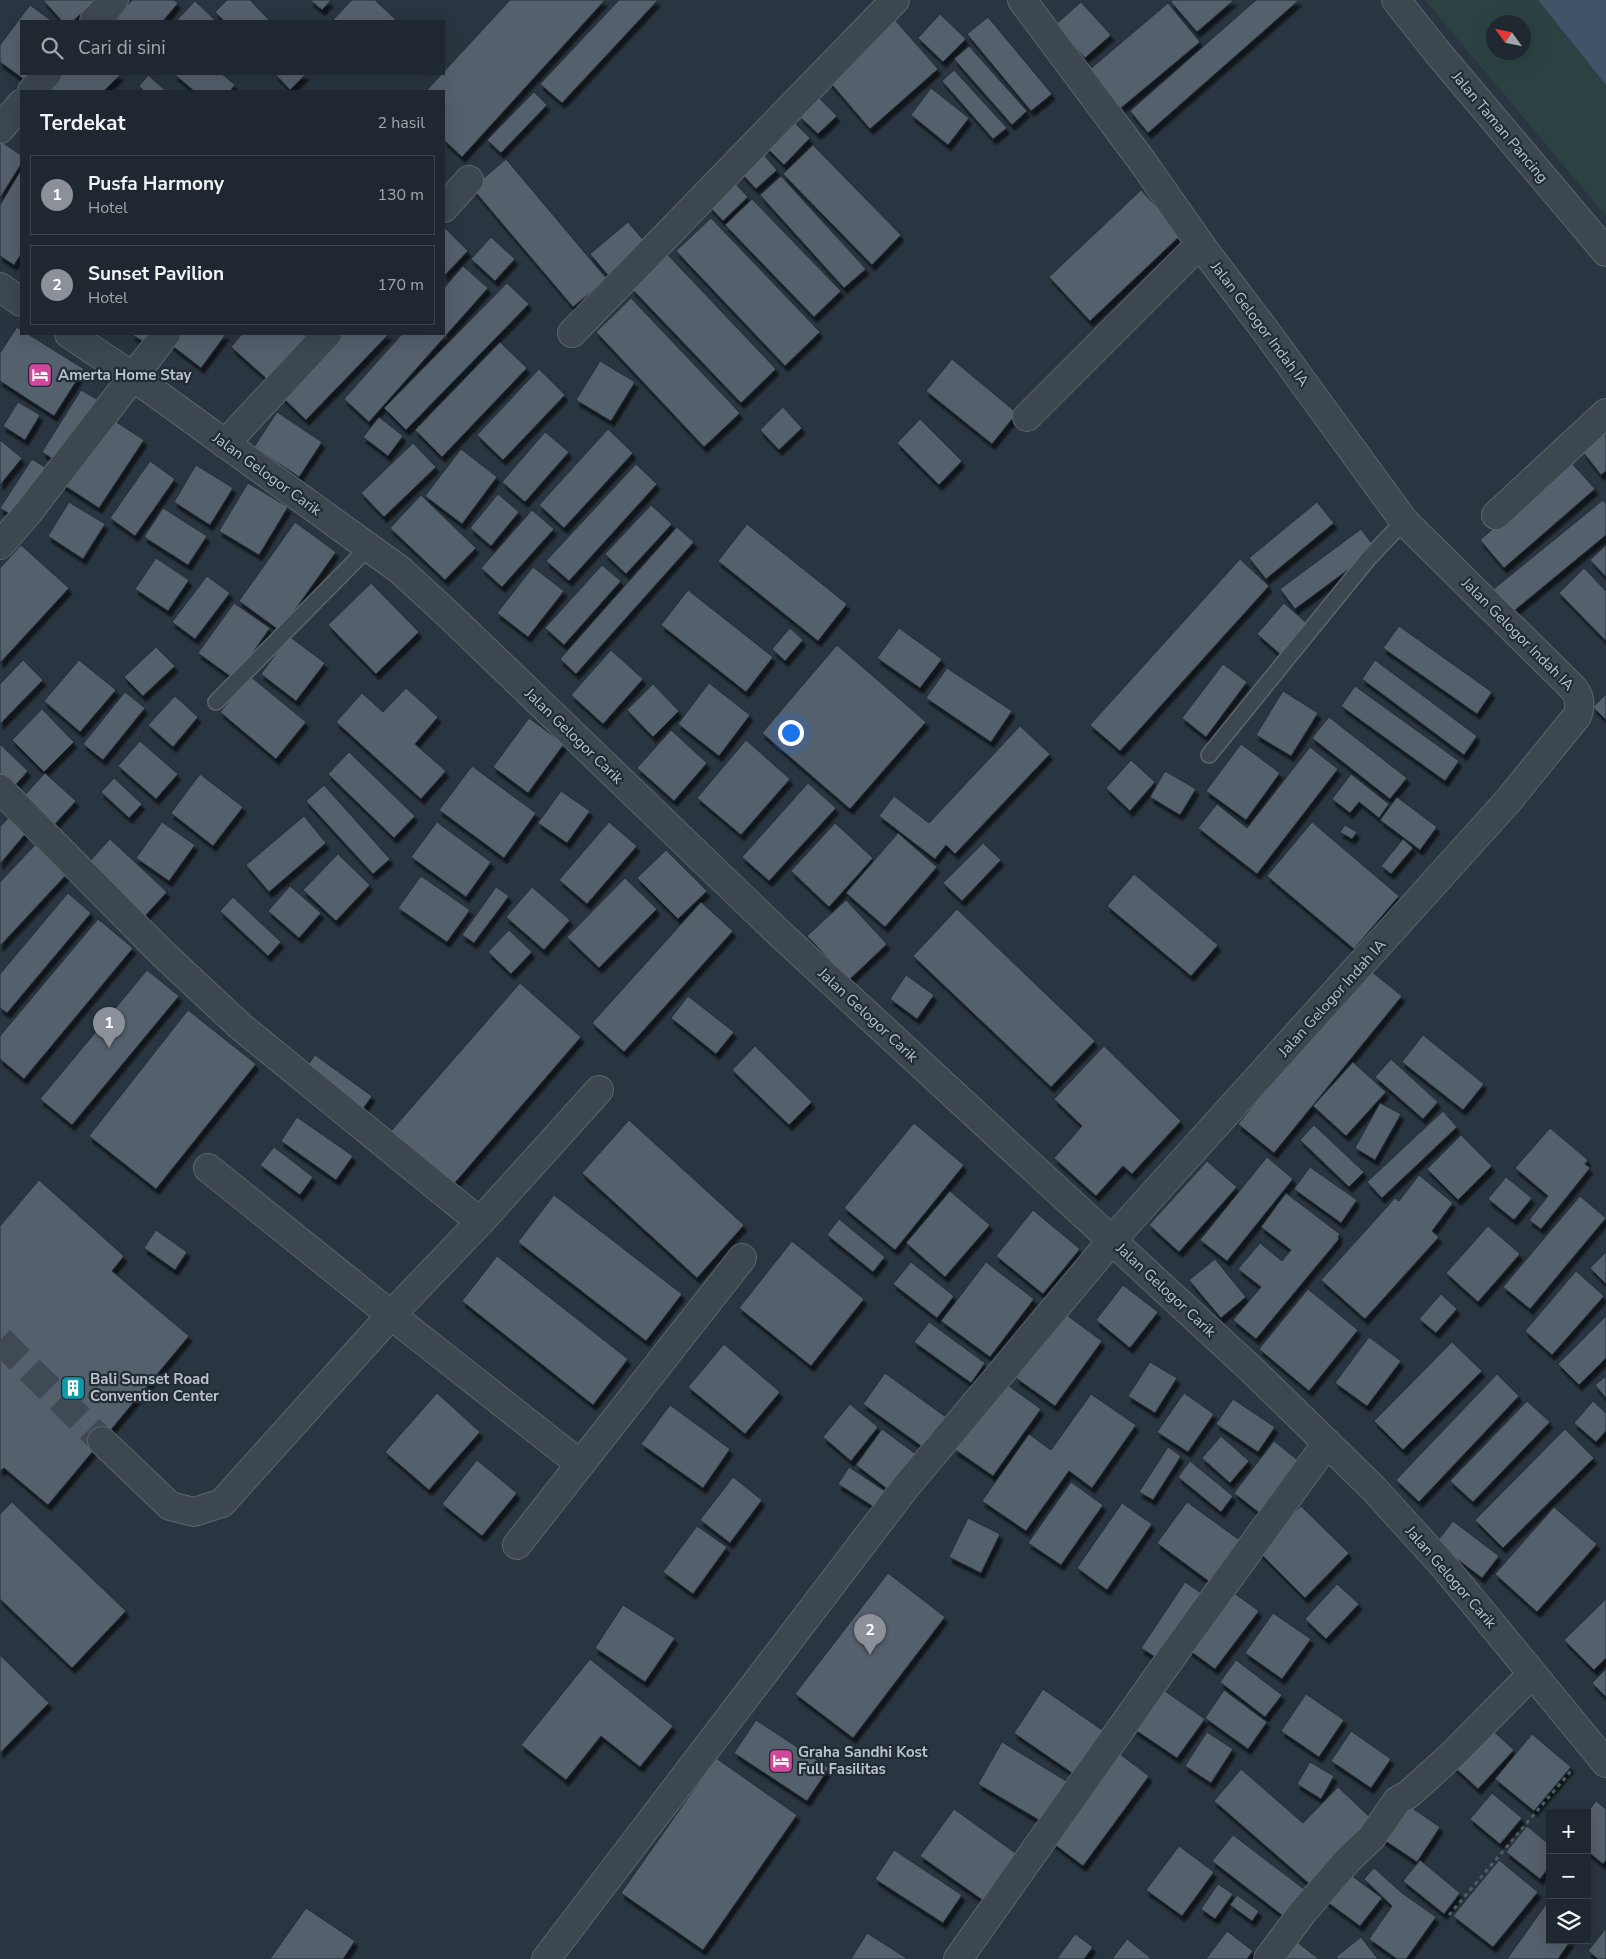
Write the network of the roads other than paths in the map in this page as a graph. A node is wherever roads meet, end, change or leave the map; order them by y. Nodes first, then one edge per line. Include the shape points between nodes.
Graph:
1 (114, 0) edge
2 (895, 0) edge
3 (1022, 0) edge
4 (1396, 0) edge
5 (95, 20) edge
6 (45, 75) edge
7 (33, 90) edge
8 (20, 105) edge
9 (0, 129) edge
10 (470, 180) dead end
11 (445, 207) edge
12 (1200, 244) junction
13 (1606, 252) edge
14 (0, 287) edge
15 (20, 301) edge
16 (572, 333) dead end
17 (70, 335) edge
18 (165, 335) edge
19 (326, 335) edge
20 (132, 376) junction
21 (1606, 413) edge
22 (1027, 417) dead end
23 (225, 444) junction
24 (1496, 515) dead end
25 (1404, 521) junction
26 (0, 545) edge
27 (368, 548) junction
28 (216, 702) dead end
29 (1209, 755) dead end
30 (0, 789) edge
31 (598, 1090) dead end
32 (208, 1168) dead end
33 (480, 1222) junction
34 (1112, 1240) junction
35 (742, 1258) dead end
36 (391, 1315) junction
37 (102, 1441) tunnel mouth
38 (1327, 1443) junction
39 (580, 1464) junction
40 (517, 1545) dead end
41 (1532, 1674) junction
42 (1599, 1754) edge
43 (546, 1959) edge
44 (958, 1959) edge
45 (1268, 1959) edge

1 - 5 street
2 - 16 street
3 - 12 street, Jalan Gelogor Indah IA
4 - 13 street, Jalan Taman Pancing
6 - 7 street
8 - 9 street
10 - 11 street
12 - 22 street
12 - 25 street, Jalan Gelogor Indah IA
14 - 15 street
17 - 20 street, Jalan Gelogor Carik
18 - 20 street
19 - 23 street
20 - 23 street, Jalan Gelogor Carik
20 - 26 street
21 - 24 street
23 - 27 street, Jalan Gelogor Carik
25 - 29 lane via 1368,559
25 - 34 street, Jalan Gelogor Indah IA via 1574,689 1579,702 1577,716 1508,801
27 - 28 lane
27 - 34 street, Jalan Gelogor Carik via 400,570 452,618 778,932
30 - 33 street via 161,952 240,1026
31 - 33 street
32 - 36 street
33 - 36 street
34 - 38 street, Jalan Gelogor Carik
34 - 43 street, Jalan Gelogor Indah IA via 904,1489
35 - 39 street
36 - 37 street via 222,1503 194,1512 170,1506
36 - 39 street
38 - 41 street, Jalan Gelogor Carik via 1443,1565
38 - 44 street
39 - 40 street
41 - 42 street, Jalan Gelogor Carik
41 - 45 street via 1452,1754 1397,1801 1372,1838 1348,1860 1302,1913

